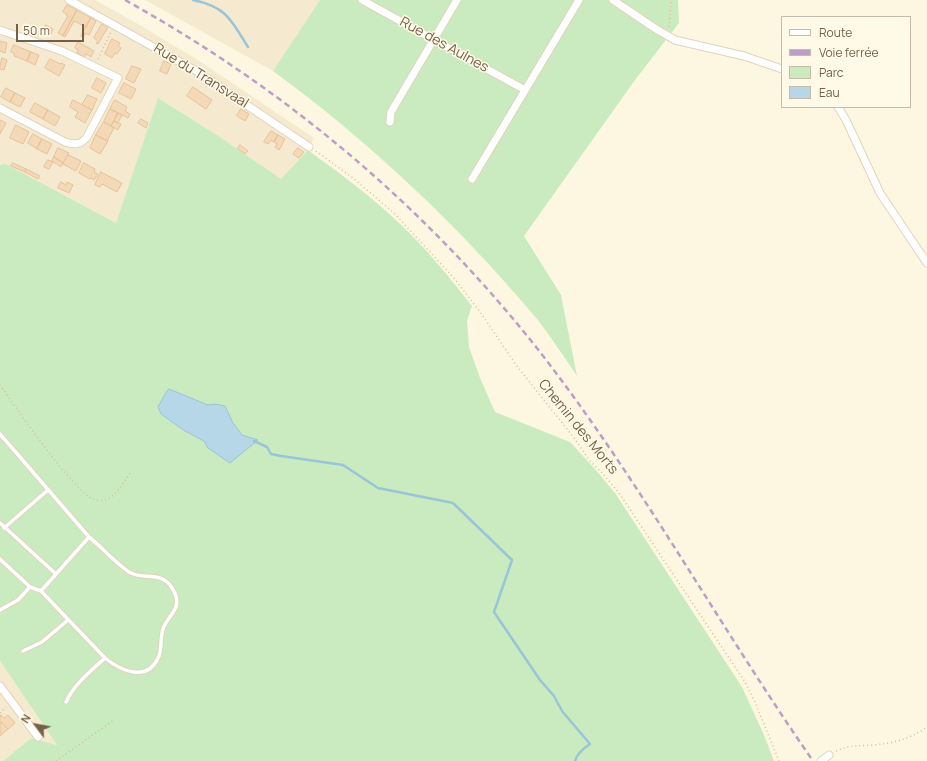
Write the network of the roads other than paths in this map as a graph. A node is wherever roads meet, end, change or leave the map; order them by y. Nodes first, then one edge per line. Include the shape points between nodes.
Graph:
1 (69, 0) edge
2 (362, 0) edge
3 (457, 0) edge
4 (579, 0) edge
5 (613, 0) edge
6 (0, 30) edge
7 (434, 39) junction
8 (781, 69) edge
9 (525, 90) junction
10 (0, 108) edge
11 (839, 108) edge
12 (390, 122) dead end
13 (309, 146) road end
14 (472, 179) dead end
15 (927, 263) edge
16 (0, 434) edge
17 (48, 490) junction
18 (0, 523) edge
19 (4, 528) junction
20 (89, 536) junction
21 (0, 559) edge
22 (56, 574) junction
23 (30, 588) junction
24 (41, 591) junction
25 (0, 610) edge
26 (68, 620) junction
27 (23, 651) dead end
28 (105, 658) junction
29 (0, 686) edge
30 (66, 702) dead end
31 (38, 737) dead end
32 (829, 755) road end
33 (821, 761) edge

1 - 13 street, Rue du Transvaal via 206,76
2 - 7 street, Rue des Aulnes
3 - 7 street
4 - 9 street
5 - 8 street via 680,42 744,56
6 - 10 street via 55,48 118,78 87,137 80,144 65,142
7 - 9 street, Rue des Aulnes
7 - 12 street via 391,112
9 - 14 street
11 - 15 street via 880,192
16 - 17 lane
17 - 19 lane
17 - 20 lane
18 - 19 lane
19 - 22 lane
20 - 22 lane
20 - 28 lane via 127,571 134,575 159,577 172,587 176,596 175,610 163,630 160,652 153,665 140,672 130,672
21 - 23 lane
22 - 24 lane
23 - 24 lane
23 - 25 lane
24 - 26 lane
26 - 27 lane via 45,640
26 - 28 lane
28 - 30 lane via 77,684
29 - 31 street
32 - 33 street

